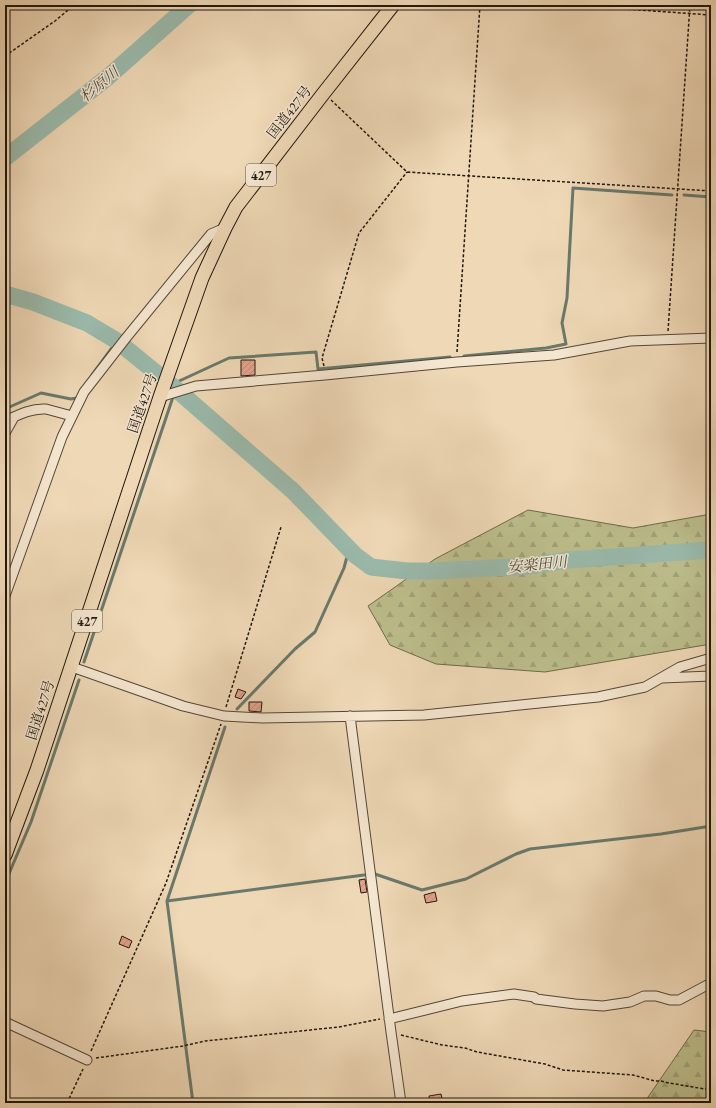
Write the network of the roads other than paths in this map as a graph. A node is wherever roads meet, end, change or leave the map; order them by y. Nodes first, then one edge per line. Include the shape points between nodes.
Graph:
1 (394, 5) edge
2 (225, 228) junction
3 (711, 338) edge
4 (166, 392) junction
5 (72, 416) junction
6 (14, 417) junction
7 (5, 421) edge
8 (5, 433) edge
9 (5, 596) edge
10 (711, 658) edge
11 (72, 667) junction
12 (711, 676) edge
13 (662, 678) junction
14 (350, 716) junction
15 (5, 855) edge
16 (711, 983) edge
17 (389, 1019) junction
18 (5, 1022) edge
19 (87, 1060) road end
20 (401, 1103) edge

1 - 2 highway, 国道427号 / 427 via 236,207
2 - 4 highway, 国道427号 / 427 via 202,278 170,370
2 - 5 street via 211,234 126,338 84,392
3 - 4 street via 630,340 554,355 196,386
4 - 11 highway, 国道427号 / 427
5 - 6 street via 42,408 26,411
5 - 9 street via 62,437
6 - 7 street
6 - 8 street
10 - 13 street via 680,667
11 - 14 street via 182,706 224,716
11 - 15 highway, 国道427号 / 427
12 - 13 street
13 - 14 street via 645,687 598,697 424,715
14 - 17 street
16 - 17 street via 679,1000 644,996 630,1002 603,1006 536,999 514,994 462,1001
17 - 20 street
18 - 19 street

